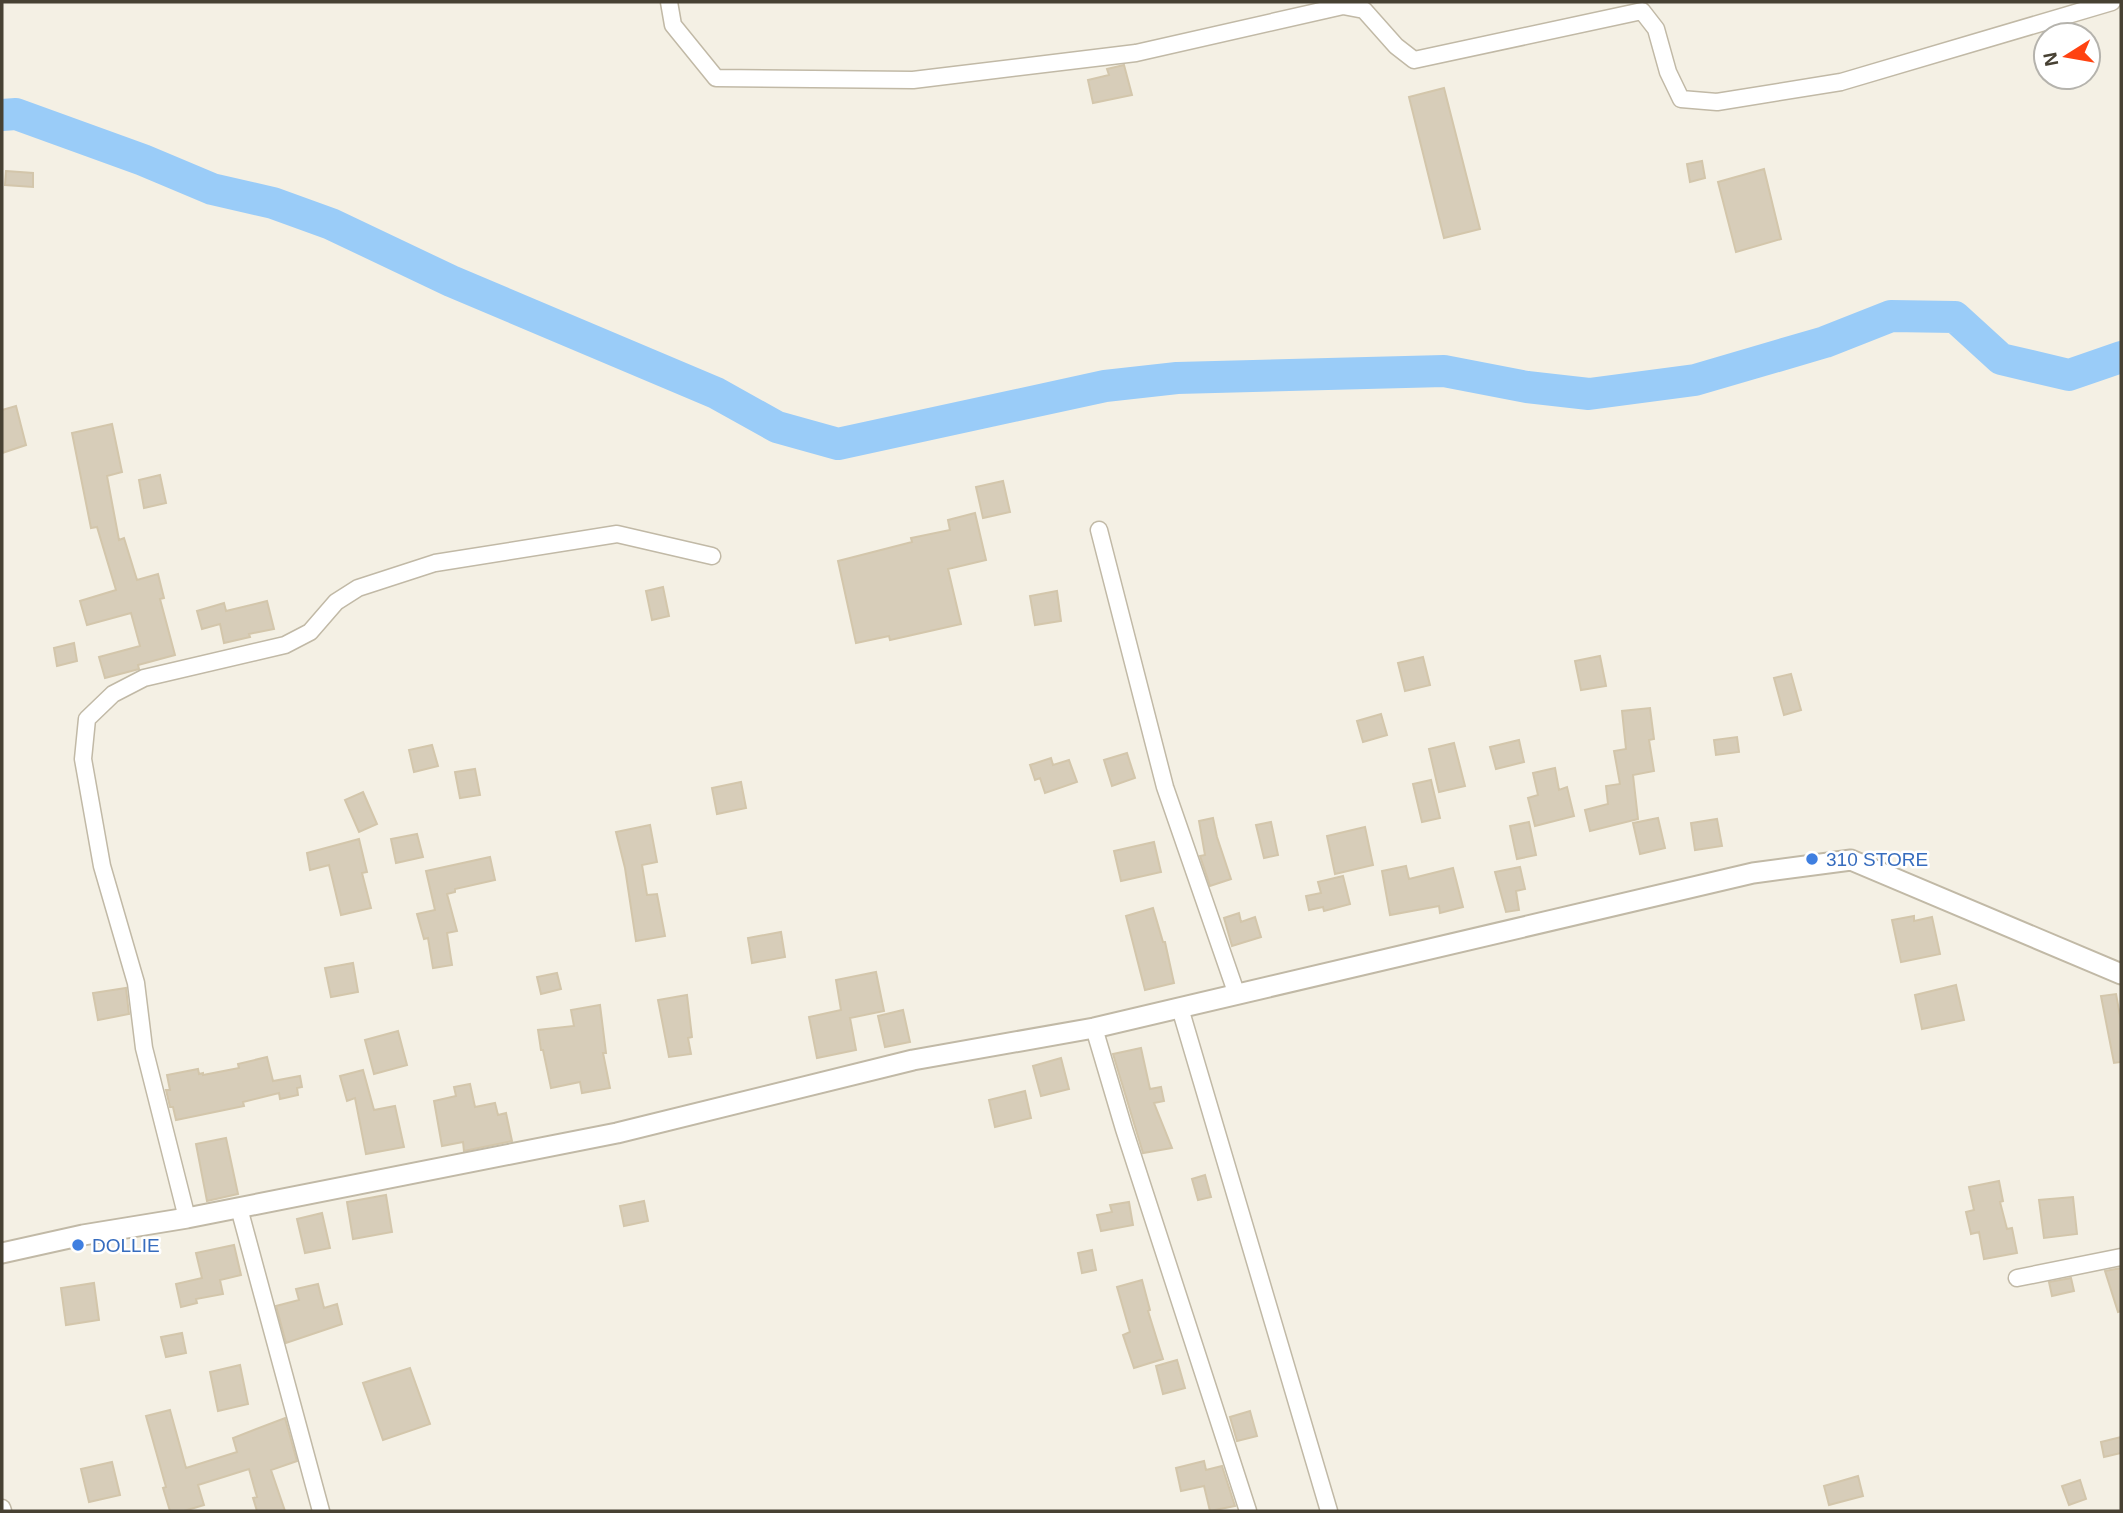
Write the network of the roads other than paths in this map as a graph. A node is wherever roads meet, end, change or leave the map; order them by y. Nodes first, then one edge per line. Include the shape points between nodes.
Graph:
1 (669, 2) edge
2 (2112, 2) edge
3 (1099, 530) dead end
4 (712, 556) dead end
5 (2121, 974) edge
6 (1237, 995) junction
7 (1180, 1008) junction
8 (1094, 1028) junction
9 (239, 1208) junction
10 (187, 1218) junction
11 (2, 1253) edge
12 (2121, 1257) edge
13 (2017, 1278) dead end
14 (321, 1511) edge
15 (1248, 1511) edge
16 (1329, 1511) edge

1 - 2 street via 673,25 716,78 913,80 1136,52 1343,6 1364,10 1414,60 1642,11 1656,29 1681,99 1717,102 1841,82
3 - 6 street via 1165,787
4 - 10 street via 617,534 435,563 358,588 336,602 310,632 285,645 144,678 113,694 87,719 83,760 102,866 136,983 144,1048
5 - 6 street via 1850,860 1753,873
6 - 7 street
7 - 8 street
7 - 16 street
8 - 9 street via 913,1060 617,1133
8 - 15 street
9 - 10 street
9 - 14 street
10 - 11 street
12 - 13 street

